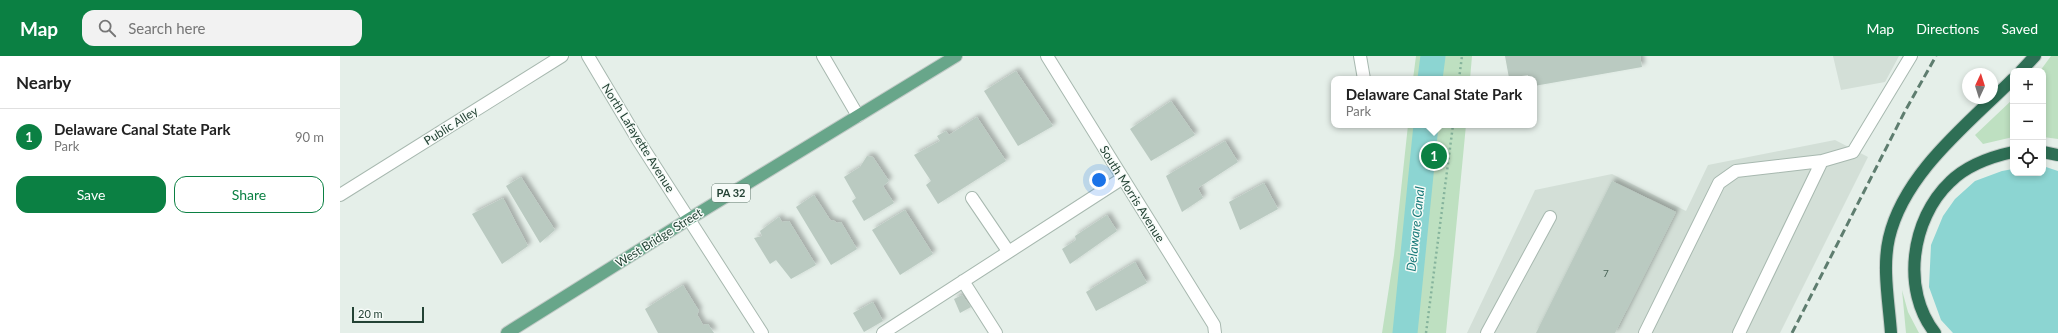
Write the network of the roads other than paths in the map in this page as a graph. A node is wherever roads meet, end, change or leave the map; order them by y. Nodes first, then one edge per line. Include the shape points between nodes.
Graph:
1 (562, 56) edge
2 (588, 56) edge
3 (823, 56) edge
4 (956, 56) edge
5 (1047, 56) edge
6 (1360, 56) edge
7 (1911, 56) edge
8 (2035, 56) edge
9 (2024, 68) edge
10 (1363, 76) edge
11 (2010, 82) edge
12 (858, 116) junction
13 (2010, 153) edge
14 (2046, 153) edge
15 (2058, 155) edge
16 (1822, 161) junction
17 (1123, 178) junction
18 (340, 195) edge
19 (972, 198) dead end
20 (1550, 217) dead end
21 (689, 219) junction
22 (1008, 251) junction
23 (963, 280) junction
24 (507, 333) edge
25 (762, 333) edge
26 (883, 333) edge
27 (996, 333) edge
28 (1215, 333) edge
29 (1487, 333) edge
30 (1645, 333) edge
31 (1739, 333) edge
32 (1890, 333) edge
33 (1935, 333) edge

1 - 18 street, Public Alley
2 - 21 street, North Lafayette Avenue
3 - 12 street
4 - 12 main road, West Bridge Street / PA 32
5 - 17 street, South Morris Avenue
6 - 10 street
7 - 16 street via 1853,152
8 - 9 highway
11 - 32 highway via 1931,161 1911,186 1898,212 1889,239 1887,268
12 - 21 main road, West Bridge Street / PA 32
13 - 33 highway via 1970,167 1950,182 1934,200 1923,223 1916,244 1916,292 1922,311
14 - 15 highway
16 - 30 street via 1736,171 1719,183
16 - 31 street
17 - 22 street
17 - 28 street, South Morris Avenue via 1214,325
19 - 22 street
20 - 29 street
21 - 24 main road, West Bridge Street / PA 32
21 - 25 street, North Lafayette Avenue
22 - 23 street
23 - 26 street
23 - 27 street

